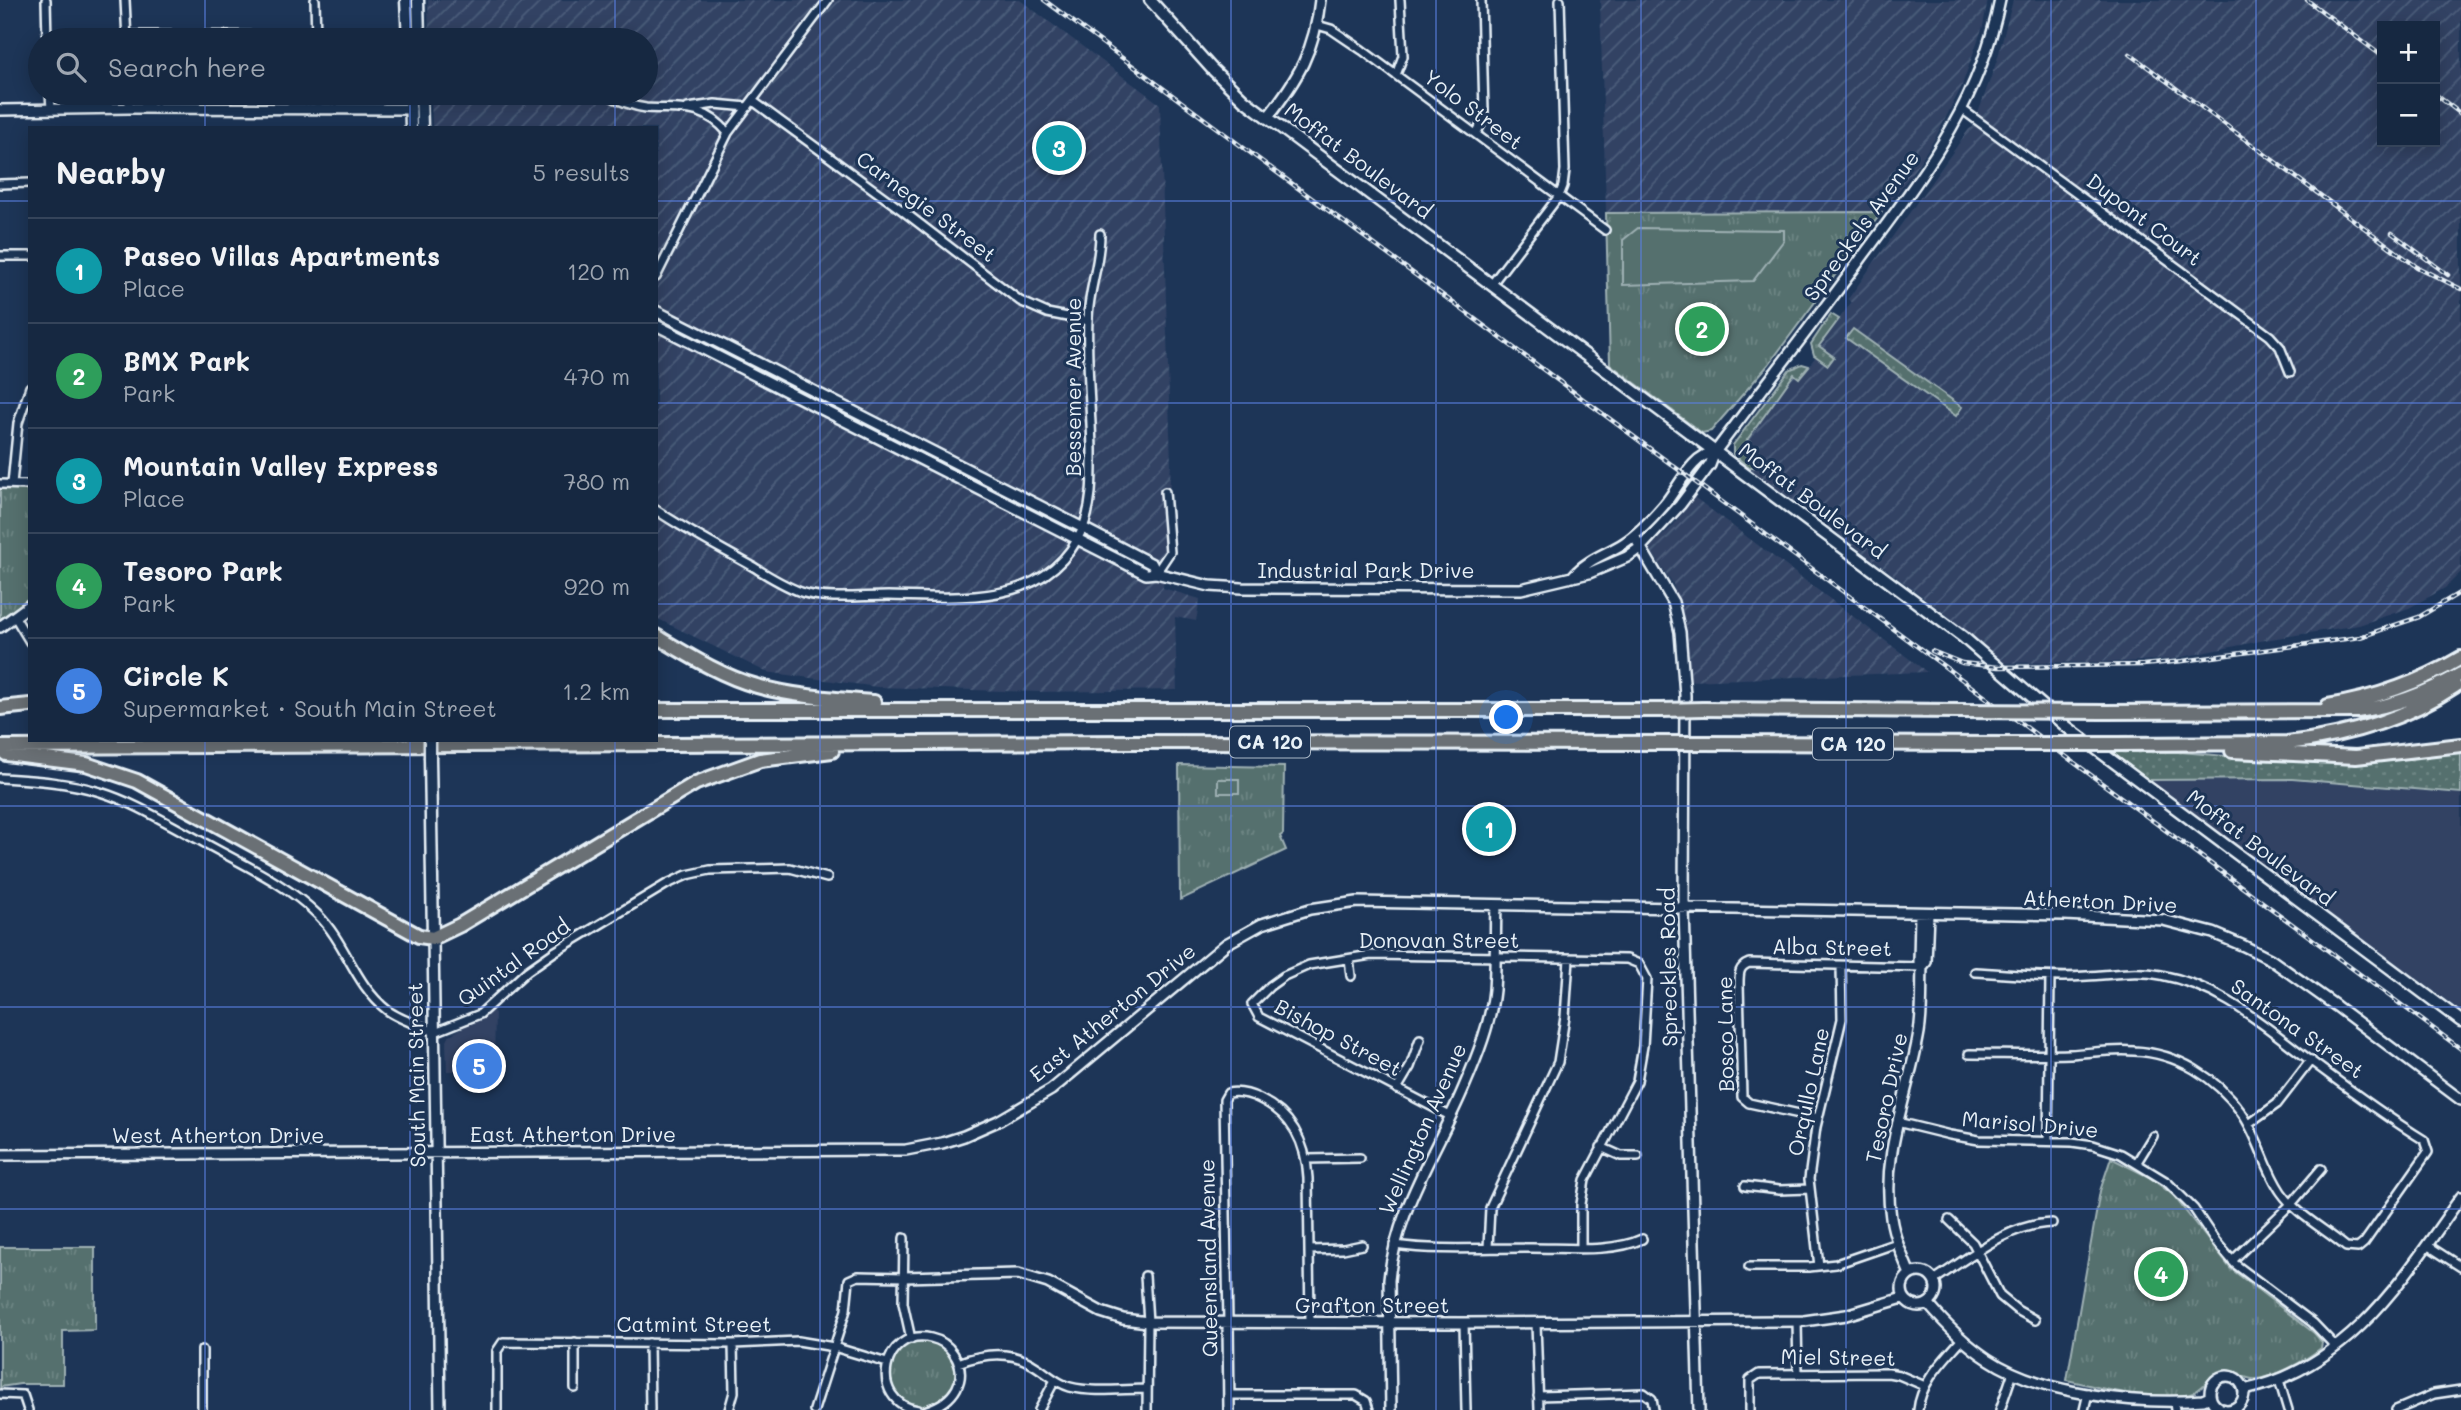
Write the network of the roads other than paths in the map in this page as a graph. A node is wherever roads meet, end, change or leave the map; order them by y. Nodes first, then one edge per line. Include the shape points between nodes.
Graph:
1 (46, 0) edge
2 (125, 0) edge
3 (315, 0) edge
4 (406, 0) edge
5 (418, 0) edge
6 (828, 0) edge
7 (1150, 0) edge
8 (1320, 0) edge
9 (1401, 0) edge
10 (1481, 0) edge
11 (1560, 0) edge
12 (2000, 0) edge
13 (1317, 25) junction
14 (47, 28) edge
15 (126, 28) edge
16 (316, 28) edge
17 (407, 28) edge
18 (419, 28) edge
19 (1396, 75) junction
20 (751, 104) junction
21 (51, 105) edge
22 (318, 105) edge
23 (411, 105) edge
24 (421, 105) edge
25 (631, 105) edge
26 (129, 108) joint
27 (687, 108) junction
28 (51, 109) junction
29 (318, 109) junction
30 (411, 109) junction
31 (0, 110) edge
32 (1963, 110) junction
33 (1267, 118) junction
34 (411, 126) edge
35 (419, 126) edge
36 (420, 126) edge
37 (728, 134) junction
38 (1476, 134) junction
39 (0, 184) edge
40 (28, 184) edge
41 (1559, 196) junction
42 (1605, 230) dead end
43 (1100, 234) dead end
44 (0, 256) edge
45 (28, 256) edge
46 (658, 273) edge
47 (1491, 285) junction
48 (658, 312) edge
49 (1088, 320) junction
50 (658, 326) edge
51 (737, 353) junction
52 (731, 363) junction
53 (2290, 372) dead end
54 (786, 377) junction
55 (780, 388) junction
56 (28, 393) edge
57 (1715, 453) junction
58 (0, 484) edge
59 (12, 484) junction
60 (28, 485) edge
61 (1165, 492) dead end
62 (658, 511) edge
63 (1083, 528) junction
64 (1634, 536) junction
65 (1078, 538) junction
66 (1641, 547) junction
67 (1156, 573) junction
68 (1574, 575) junction
69 (28, 607) edge
70 (15, 617) junction
71 (0, 627) edge
72 (658, 637) edge
73 (28, 639) edge
74 (2461, 658) edge
75 (2461, 674) edge
76 (2461, 682) edge
77 (28, 705) edge
78 (919, 709) junction
79 (0, 710) edge
80 (658, 710) edge
81 (2291, 711) junction
82 (28, 712) edge
83 (430, 742) edge
84 (873, 743) junction
85 (2175, 745) junction
86 (2461, 745) edge
87 (0, 747) edge
88 (0, 753) edge
89 (0, 778) edge
90 (827, 878) dead end
91 (1496, 905) junction
92 (1684, 909) junction
93 (1924, 913) junction
94 (433, 938) junction
95 (1495, 958) junction
96 (1349, 959) junction
97 (1569, 959) junction
98 (1743, 965) joint
99 (1842, 966) junction
100 (1922, 967) junction
101 (1975, 972) dead end
102 (1352, 976) dead end
103 (2050, 977) junction
104 (1252, 1004) joint
105 (2461, 1021) edge
106 (435, 1032) junction
107 (1420, 1039) dead end
108 (1969, 1054) dead end
109 (2049, 1054) junction
110 (2311, 1060) junction
111 (1397, 1089) junction
112 (2461, 1100) edge
113 (1450, 1116) junction
114 (1818, 1118) junction
115 (1897, 1122) junction
116 (2249, 1124) junction
117 (2153, 1136) dead end
118 (2048, 1141) junction
119 (1601, 1147) junction
120 (437, 1153) junction
121 (0, 1155) edge
122 (1638, 1156) dead end
123 (1360, 1158) dead end
124 (1307, 1159) junction
125 (2137, 1162) junction
126 (2321, 1169) dead end
127 (1745, 1186) dead end
128 (1810, 1189) junction
129 (2461, 1197) edge
130 (2292, 1203) junction
131 (1950, 1220) dead end
132 (2052, 1223) dead end
133 (904, 1238) dead end
134 (1643, 1239) dead end
135 (1897, 1243) junction
136 (1362, 1245) dead end
137 (1394, 1245) junction
138 (2427, 1245) junction
139 (1581, 1247) junction
140 (1488, 1248) junction
141 (1308, 1250) junction
142 (1979, 1252) junction
143 (2232, 1261) junction
144 (1819, 1266) junction
145 (1749, 1267) dead end
146 (2461, 1267) edge
147 (1910, 1274) junction
148 (1145, 1276) dead end
149 (904, 1277) junction
150 (1934, 1280) junction
151 (1903, 1298) junction
152 (1928, 1304) junction
153 (2035, 1320) dead end
154 (1697, 1321) junction
155 (1797, 1321) junction
156 (1148, 1322) junction
157 (1311, 1322) junction
158 (1228, 1323) junction
159 (1391, 1323) junction
160 (1464, 1323) junction
161 (1536, 1323) junction
162 (911, 1339) junction
163 (1962, 1339) junction
164 (575, 1342) junction
165 (649, 1343) junction
166 (733, 1344) junction
167 (834, 1347) junction
168 (2336, 1348) junction
169 (202, 1350) dead end
170 (887, 1363) junction
171 (958, 1363) junction
172 (2014, 1373) junction
173 (1798, 1374) junction
174 (1055, 1380) junction
175 (2279, 1380) junction
176 (1925, 1386) junction
177 (575, 1388) dead end
178 (1147, 1389) junction
179 (2244, 1390) junction
180 (2461, 1390) edge
181 (2088, 1393) junction
182 (0, 1394) edge
183 (1230, 1395) junction
184 (1538, 1396) junction
185 (2210, 1397) junction
186 (2175, 1406) edge
187 (2237, 1408) edge
188 (937, 1409) edge
189 (28, 1410) edge
190 (202, 1410) edge
191 (440, 1410) edge
192 (497, 1410) edge
193 (650, 1410) edge
194 (729, 1410) edge
195 (814, 1410) edge
196 (918, 1410) edge
197 (927, 1410) edge
198 (1039, 1410) edge
199 (1147, 1410) edge
200 (1229, 1410) edge
201 (1369, 1410) edge
202 (1391, 1410) edge
203 (1466, 1410) edge
204 (1539, 1410) edge
205 (1654, 1410) edge
206 (1699, 1410) edge
207 (1749, 1410) edge
208 (1918, 1410) edge
209 (2000, 1410) edge
210 (2084, 1410) edge
211 (2225, 1410) edge
212 (2288, 1410) edge
213 (2396, 1410) edge

1 - 14 street
2 - 15 street
3 - 16 street
4 - 17 main road
5 - 18 main road
6 - 20 street
7 - 33 main road, Moffat Boulevard via 1211,68
8 - 13 street
9 - 19 street via 1403,56
10 - 38 street via 1484,111
11 - 41 street via 1564,170
12 - 32 street, Spreckels Avenue via 1988,50
13 - 19 street, Yolo Street via 1331,29
13 - 33 street via 1298,75
19 - 38 street, Yolo Street
20 - 27 street
20 - 37 street
20 - 49 street, Carnegie Street via 1028,306
21 - 28 street
22 - 29 street
23 - 30 main road
24 - 36 main road
25 - 27 street
26 - 28 street
26 - 29 street
27 - 37 street via 712,119
28 - 31 street
29 - 30 street
30 - 34 main road
30 - 35 main road
32 - 53 street, Dupont Court via 2270,336
32 - 57 street, Spreckels Avenue via 1926,171
33 - 47 main road, Moffat Boulevard
37 - 46 street
38 - 41 street, Yolo Street
39 - 40 street
41 - 42 street, Yolo Street
41 - 47 street
43 - 49 street, Bessemer Avenue
44 - 45 street
47 - 57 main road, Moffat Boulevard
48 - 51 street, Industrial Park Drive
49 - 63 street, Bessemer Avenue via 1092,482
50 - 52 street, Industrial Park Drive
51 - 52 street
51 - 54 street, Industrial Park Drive
52 - 55 street, Industrial Park Drive
54 - 55 street
54 - 63 street, Industrial Park Drive
55 - 65 street, Industrial Park Drive
56 - 59 street via 18,423
57 - 64 street, Industrial Park Drive via 1700,457 1664,506
57 - 66 street, Industrial Park Drive via 1680,505
57 - 105 main road, Moffat Boulevard via 1963,637 2078,735
58 - 59 street
59 - 60 street
61 - 67 street via 1170,552
62 - 65 street, Bessemer Avenue via 785,585 814,595 995,595 1039,579
63 - 65 street, Bessemer Avenue
63 - 67 street, Industrial Park Drive via 1152,564
64 - 66 street, Spreckles Road
64 - 68 street, Industrial Park Drive via 1584,564
65 - 67 street, Industrial Park Drive via 1146,574
66 - 68 street, Industrial Park Drive via 1609,565
66 - 92 street, Spreckles Road via 1673,602 1680,632 1685,695
67 - 68 street, Industrial Park Drive via 1220,587 1407,590 1521,589
69 - 70 street
70 - 71 street
70 - 73 street
72 - 78 highway via 726,675 756,686
74 - 81 highway, CA 120 via 2382,694
75 - 81 highway via 2418,696 2375,708
76 - 85 highway, CA 120 via 2415,709 2341,735 2287,743
77 - 79 highway
78 - 80 highway, CA 120
78 - 81 highway, CA 120, bridge
79 - 82 highway
83 - 94 main road, South Main Street, bridge
84 - 85 highway, CA 120, bridge
84 - 87 highway, CA 120
84 - 94 highway via 848,750 784,755 714,775
85 - 86 highway via 2356,757
88 - 94 highway via 86,764 137,781 419,936
89 - 106 street via 99,791 153,814 228,856 292,894 320,917 385,1009
90 - 106 street, Quintal Road via 790,868 687,875 554,952 480,1014
91 - 92 street, East Atherton Drive
91 - 95 street, Wellington Avenue
91 - 120 street, East Atherton Drive via 1357,902 1310,909 1262,925 1226,944 1051,1090 998,1121 942,1143 906,1150
92 - 93 street, Atherton Drive
92 - 154 street, Spreckles Road
93 - 100 street, Tesoro Drive
93 - 112 street, Atherton Drive via 2163,920 2213,933 2270,959
94 - 106 street, South Main Street
95 - 96 street, Donovan Street via 1371,955
95 - 97 street, Donovan Street
95 - 113 street, Wellington Avenue via 1494,992 1484,1032
96 - 102 street
96 - 104 street, Donovan Street via 1309,965 1284,976
97 - 119 street, Donovan Street via 1627,959 1639,964 1647,979 1637,1081
97 - 140 street via 1558,1062 1490,1208
98 - 99 street, Alba Street
98 - 114 street, Bosco Lane via 1739,984 1745,1101
99 - 100 street, Alba Street
99 - 114 street, Orqullo Lane via 1842,1018
100 - 115 street, Tesoro Drive via 1919,1034
101 - 103 street, Santona Street
103 - 109 street
103 - 110 street, Santona Street via 2129,972 2186,981 2255,1016
104 - 111 street, Bishop Street via 1259,1017
106 - 120 street, South Main Street
107 - 111 street
108 - 109 street
109 - 116 street via 2133,1051 2171,1057 2212,1080
109 - 118 street
110 - 116 street via 2277,1104
110 - 130 street, Santona Street via 2427,1144 2428,1153 2358,1248 2346,1247
111 - 113 street, Bishop Street
113 - 137 street, Wellington Avenue
114 - 128 street, Orqullo Lane
115 - 118 street, Marisol Drive via 1979,1140
115 - 135 street, Tesoro Drive via 1888,1190
116 - 130 street via 2268,1171
117 - 125 street
118 - 125 street, Marisol Drive via 2093,1145
119 - 122 street via 1621,1156
119 - 139 street via 1583,1186
120 - 121 street, West Atherton Drive
120 - 191 street, South Main Street
123 - 124 street
124 - 141 street
124 - 158 street, Queensland Avenue via 1298,1133 1270,1104 1234,1092 1224,1097
125 - 143 street, Marisol Drive via 2167,1182 2194,1209
126 - 130 street
127 - 128 street
128 - 144 street, Orqullo Lane
129 - 138 street
130 - 143 street
131 - 142 street
132 - 142 street via 2014,1230
133 - 149 street
134 - 139 street via 1618,1246
135 - 144 street
135 - 147 street, Tesoro Drive
136 - 141 street
137 - 140 street
137 - 159 street, Wellington Avenue via 1389,1280
138 - 146 street
138 - 168 street via 2382,1306
139 - 140 street
141 - 157 street
142 - 150 street
142 - 153 street via 2000,1296
143 - 168 street, Marisol Drive via 2313,1323
144 - 145 street
147 - 150 street via 1923,1272
147 - 151 street via 1902,1285
148 - 156 street
149 - 156 street, Grafton Street via 1018,1274 1048,1283 1101,1312
149 - 162 street via 903,1303
149 - 167 street, Grafton Street via 858,1276 849,1280 846,1310
150 - 152 street via 1936,1293
151 - 152 street via 1914,1306
151 - 155 street, Grafton Street via 1846,1315
152 - 163 street
154 - 155 street, Grafton Street
154 - 161 street, Grafton Street
154 - 206 street, Spreckles Road
155 - 173 street
156 - 158 street, Grafton Street
156 - 178 street
157 - 158 street, Grafton Street
157 - 159 street, Grafton Street
158 - 183 street, Queensland Avenue
159 - 160 street, Grafton Street
159 - 202 street, Wellington Avenue
160 - 161 street, Grafton Street
160 - 203 street
161 - 184 street
162 - 170 street via 895,1349
162 - 171 street via 941,1342
163 - 172 street
163 - 176 street
164 - 165 street, Catmint Street
164 - 177 street
164 - 192 street, Catmint Street via 499,1345
165 - 166 street, Catmint Street
165 - 193 street
166 - 167 street, Catmint Street via 798,1341
166 - 194 street via 734,1392
167 - 170 street, Catmint Street
167 - 195 street
168 - 175 street
169 - 190 street
170 - 196 street via 890,1391 904,1405
171 - 174 street via 975,1356 1005,1355 1032,1363
171 - 188 street via 959,1383
172 - 181 street
172 - 209 street
173 - 176 street, Miel Street via 1888,1373
173 - 207 street, Miel Street via 1759,1374 1750,1380
174 - 178 street via 1088,1389
174 - 198 street
175 - 179 street
175 - 212 street
176 - 208 street
178 - 199 street
179 - 185 street via 2234,1377 2223,1376 2214,1381
179 - 187 street
180 - 213 street via 2434,1394
181 - 186 street
181 - 210 street
182 - 189 street via 23,1395
183 - 200 street, Queensland Avenue
183 - 201 street via 1356,1395 1366,1401
184 - 204 street
184 - 205 street via 1644,1393 1652,1399
185 - 186 street
185 - 211 street
187 - 211 street
188 - 197 street

